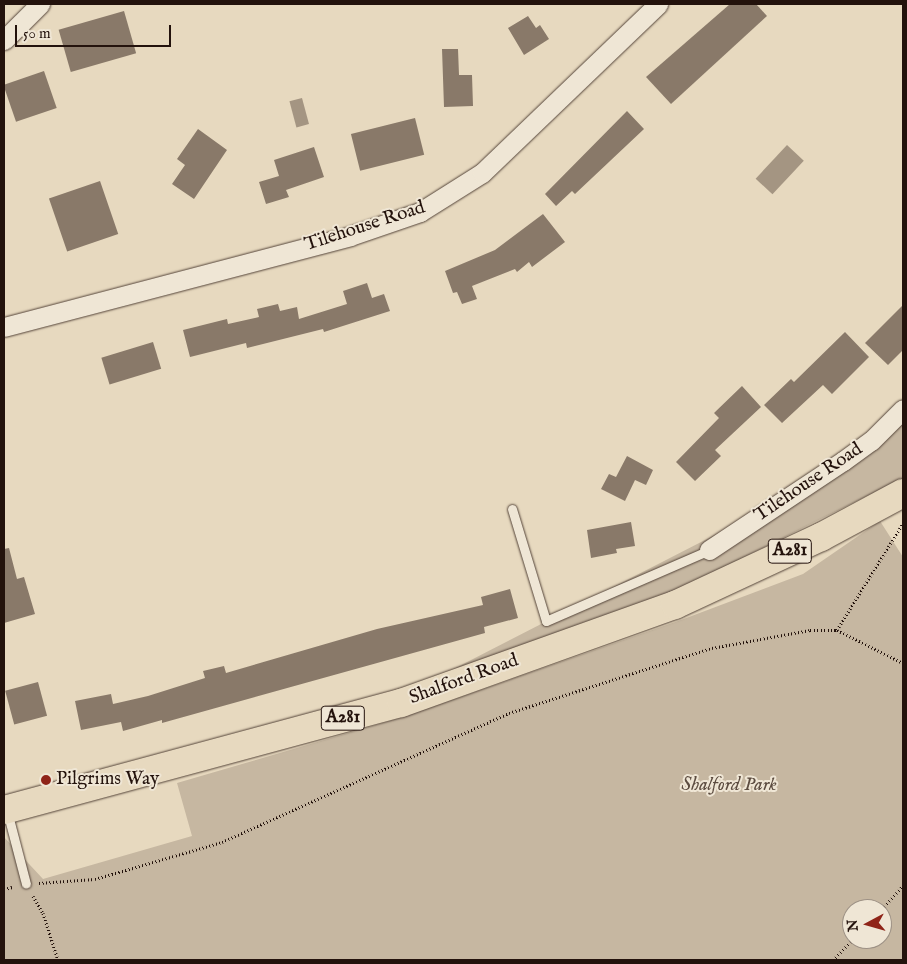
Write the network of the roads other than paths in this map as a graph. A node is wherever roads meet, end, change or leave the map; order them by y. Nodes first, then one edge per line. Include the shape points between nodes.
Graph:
1 (40, 4) edge
2 (658, 4) edge
3 (4, 40) edge
4 (4, 327) edge
5 (903, 409) edge
6 (903, 493) edge
7 (512, 509) dead end
8 (709, 550) joint
9 (5, 806) edge
10 (26, 884) road end

1 - 3 street
2 - 4 street, Tilehouse Road via 482,173 420,212 350,236
5 - 8 street, Tilehouse Road via 871,441 843,462
6 - 9 main road, Shalford Road / A281 via 821,537 675,605 401,703
7 - 8 lane via 546,622
9 - 10 lane

